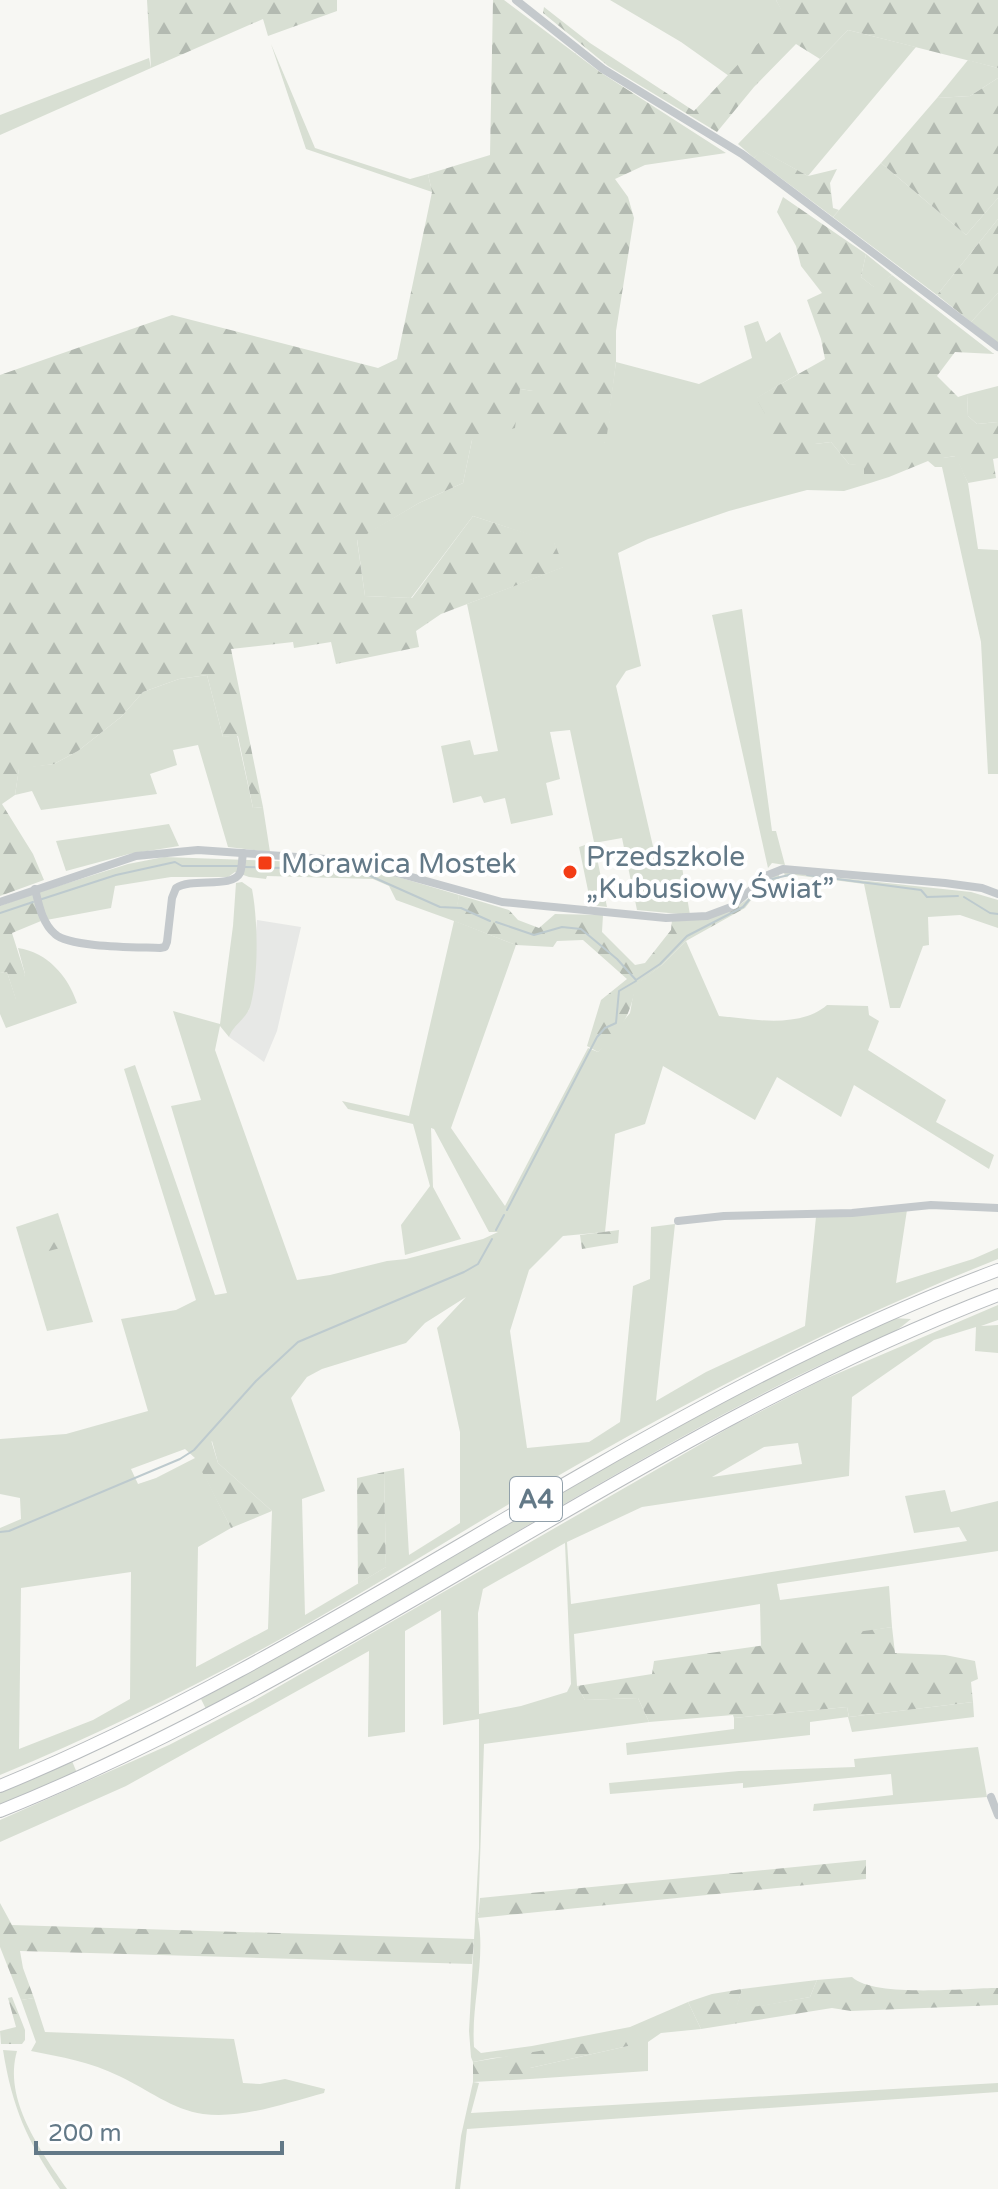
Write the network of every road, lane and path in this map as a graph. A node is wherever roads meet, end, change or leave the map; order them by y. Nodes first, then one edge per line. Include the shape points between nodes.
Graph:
1 (516, 0) edge
2 (998, 347) edge
3 (243, 853) junction
4 (36, 893) junction
5 (998, 894) edge
6 (0, 902) edge
7 (998, 1208) edge
8 (678, 1221) dead end
9 (998, 1270) edge
10 (998, 1295) edge
11 (0, 1786) edge
12 (991, 1797) dead end
13 (0, 1811) edge
14 (998, 1815) edge

1 - 2 street via 603,69 742,154
3 - 4 street via 198,850 136,856
3 - 4 street via 234,879 176,888 167,942 160,948 64,939 43,919
3 - 5 street via 354,861 502,902 666,918 707,916 731,907 768,875 783,869 945,883
4 - 6 street
7 - 8 street via 922,1206
9 - 11 highway, A4 via 867,1324 715,1398 279,1650 186,1700
10 - 13 highway, A4 via 851,1357 727,1419 292,1670 95,1771
12 - 14 street

